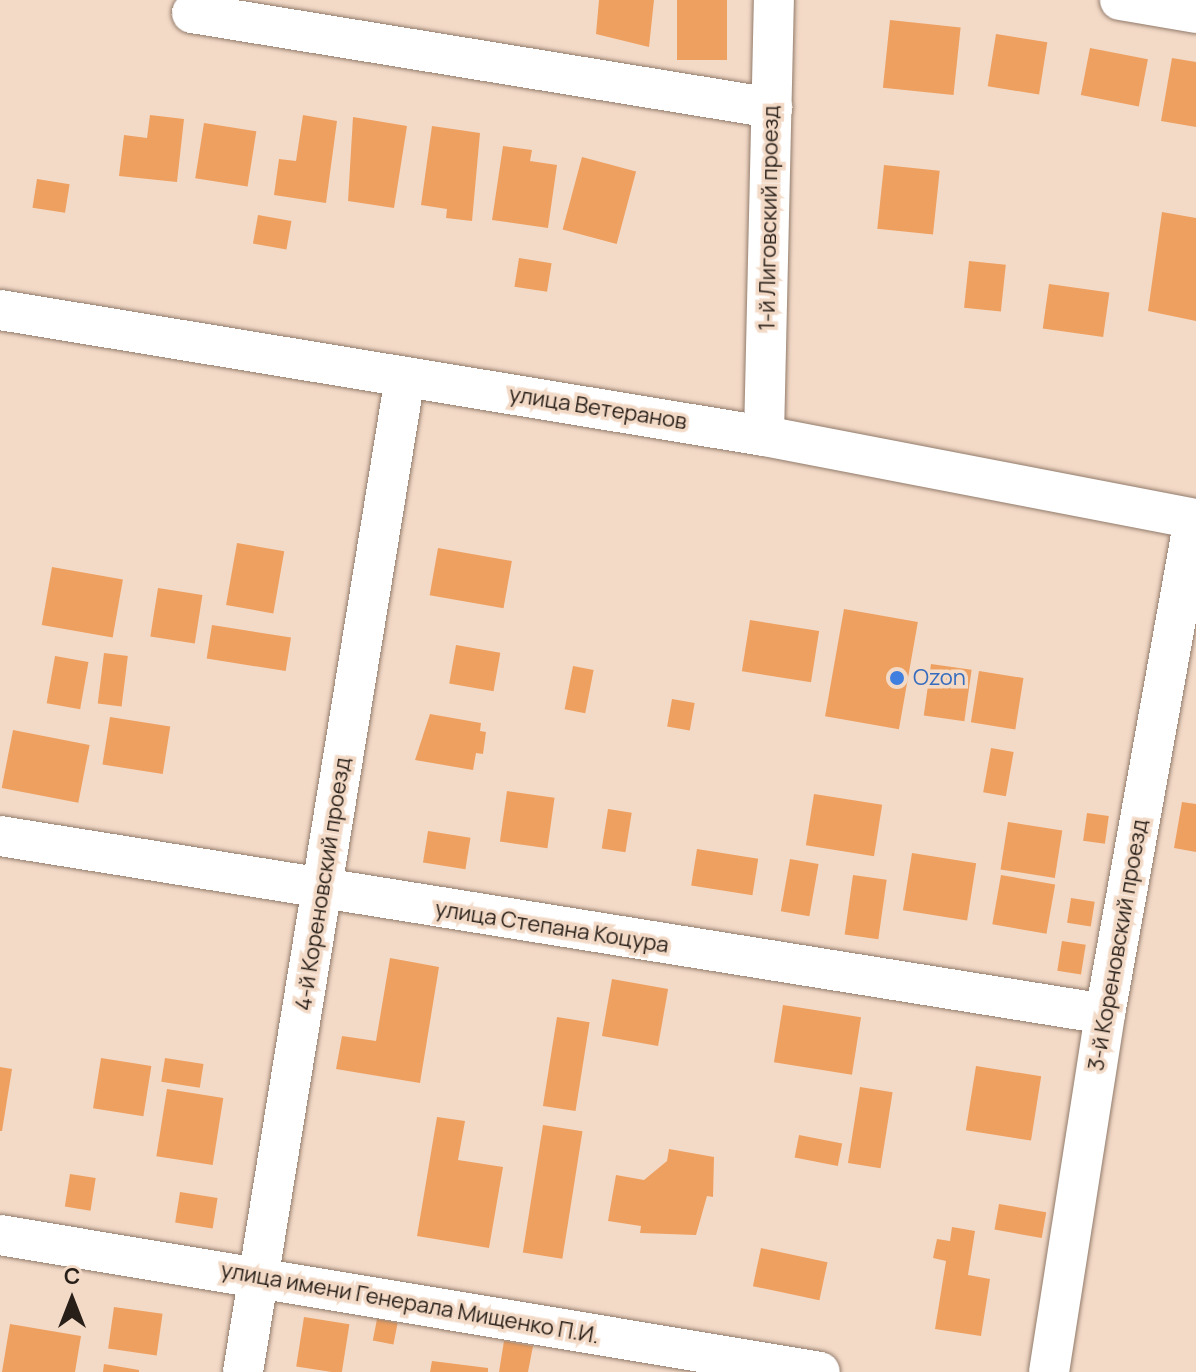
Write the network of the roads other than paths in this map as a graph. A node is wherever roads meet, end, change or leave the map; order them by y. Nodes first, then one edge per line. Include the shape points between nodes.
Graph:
1 (774, 0) edge
2 (1120, 0) edge
3 (192, 13) dead end
4 (1196, 13) edge
5 (772, 108) junction
6 (0, 310) edge
7 (0, 322) edge
8 (402, 396) junction
9 (764, 436) junction
10 (1195, 519) edge
11 (0, 836) edge
12 (323, 891) junction
13 (1105, 1014) junction
14 (0, 1235) edge
15 (258, 1277) junction
16 (243, 1372) edge
17 (820, 1372) edge
18 (1049, 1372) edge

1 - 5 street, 1-й Лиговский проезд
2 - 4 street
3 - 5 street
5 - 9 street, 1-й Лиговский проезд
6 - 9 street, улица Ветеранов
7 - 8 street, улица Ветеранов
8 - 10 street, улица Ветеранов via 1154,520
8 - 12 street, 4-й Кореновский проезд
9 - 10 street, улица Ветеранов
10 - 13 street, 3-й Кореновский проезд
11 - 12 street, улица Степана Коцура
12 - 13 street, улица Степана Коцура
12 - 15 street, 4-й Кореновский проезд
13 - 18 street, 3-й Кореновский проезд
14 - 15 street, улица имени Генерала Мищенко П.И.
15 - 16 street, 4-й Кореновский проезд
15 - 17 street, улица имени Генерала Мищенко П.И.

